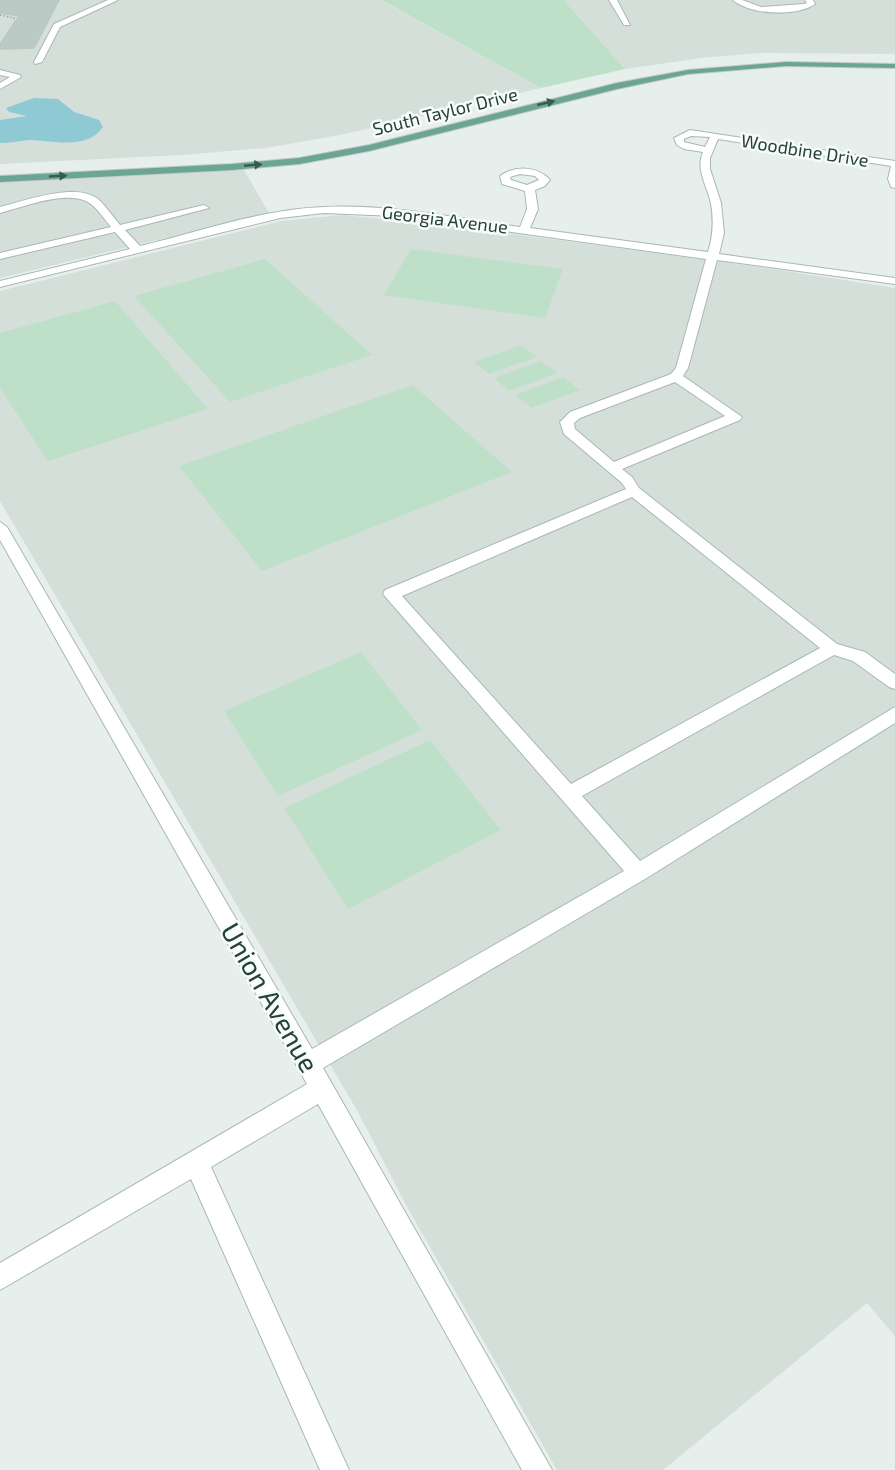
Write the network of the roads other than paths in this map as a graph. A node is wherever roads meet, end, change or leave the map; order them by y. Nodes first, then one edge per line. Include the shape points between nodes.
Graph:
1 (114, 0) edge
2 (613, 0) edge
3 (737, 0) edge
4 (809, 0) edge
5 (627, 23) dead end
6 (895, 57) edge
7 (38, 62) dead end
8 (662, 66) dead end
9 (895, 66) edge
10 (0, 72) edge
11 (0, 86) edge
12 (715, 136) junction
13 (708, 150) junction
14 (895, 166) edge
15 (0, 179) edge
16 (895, 185) edge
17 (529, 188) dead end
18 (204, 208) dead end
19 (0, 210) edge
20 (118, 228) junction
21 (524, 230) junction
22 (137, 250) junction
23 (713, 255) junction
24 (0, 256) edge
25 (895, 281) edge
26 (0, 284) edge
27 (676, 377) junction
28 (612, 468) junction
29 (634, 491) junction
30 (0, 527) edge
31 (832, 649) junction
32 (895, 682) edge
33 (895, 714) edge
34 (569, 794) junction
35 (638, 873) junction
36 (309, 1063) junction
37 (323, 1088) junction
38 (196, 1163) junction
39 (0, 1277) edge
40 (334, 1470) edge
41 (538, 1470) edge

1 - 7 street via 57,26
2 - 5 street
3 - 4 street via 747,7 762,9 801,7 810,4
6 - 8 main road via 802,55
15 -> 9 main road, South Taylor Drive via 299,162 677,74 786,64
10 - 11 street via 17,77
12 - 13 street
12 - 13 street, Woodbine Drive via 690,133 679,138 687,147
12 - 14 street, Woodbine Drive
13 - 23 street via 706,178 719,218
14 - 16 street
17 - 21 street via 533,213
18 - 20 street
19 - 20 street via 77,196 94,201
20 - 22 street
20 - 24 street
21 - 22 street, Georgia Avenue via 375,210 324,210 280,215
21 - 23 street, Georgia Avenue
22 - 26 street, Georgia Avenue
23 - 25 street, Georgia Avenue
23 - 27 street via 684,364
27 - 28 street via 575,415 567,422 569,431
27 - 28 street via 735,417
28 - 29 street
29 - 31 street
29 - 34 street via 391,594
30 - 36 street, Union Avenue
31 - 32 street via 859,656
31 - 34 street
33 - 35 street
34 - 35 street
35 - 36 street
36 - 37 street, Union Avenue
37 - 38 street
37 - 41 street, Union Avenue
38 - 39 street
38 - 40 street

